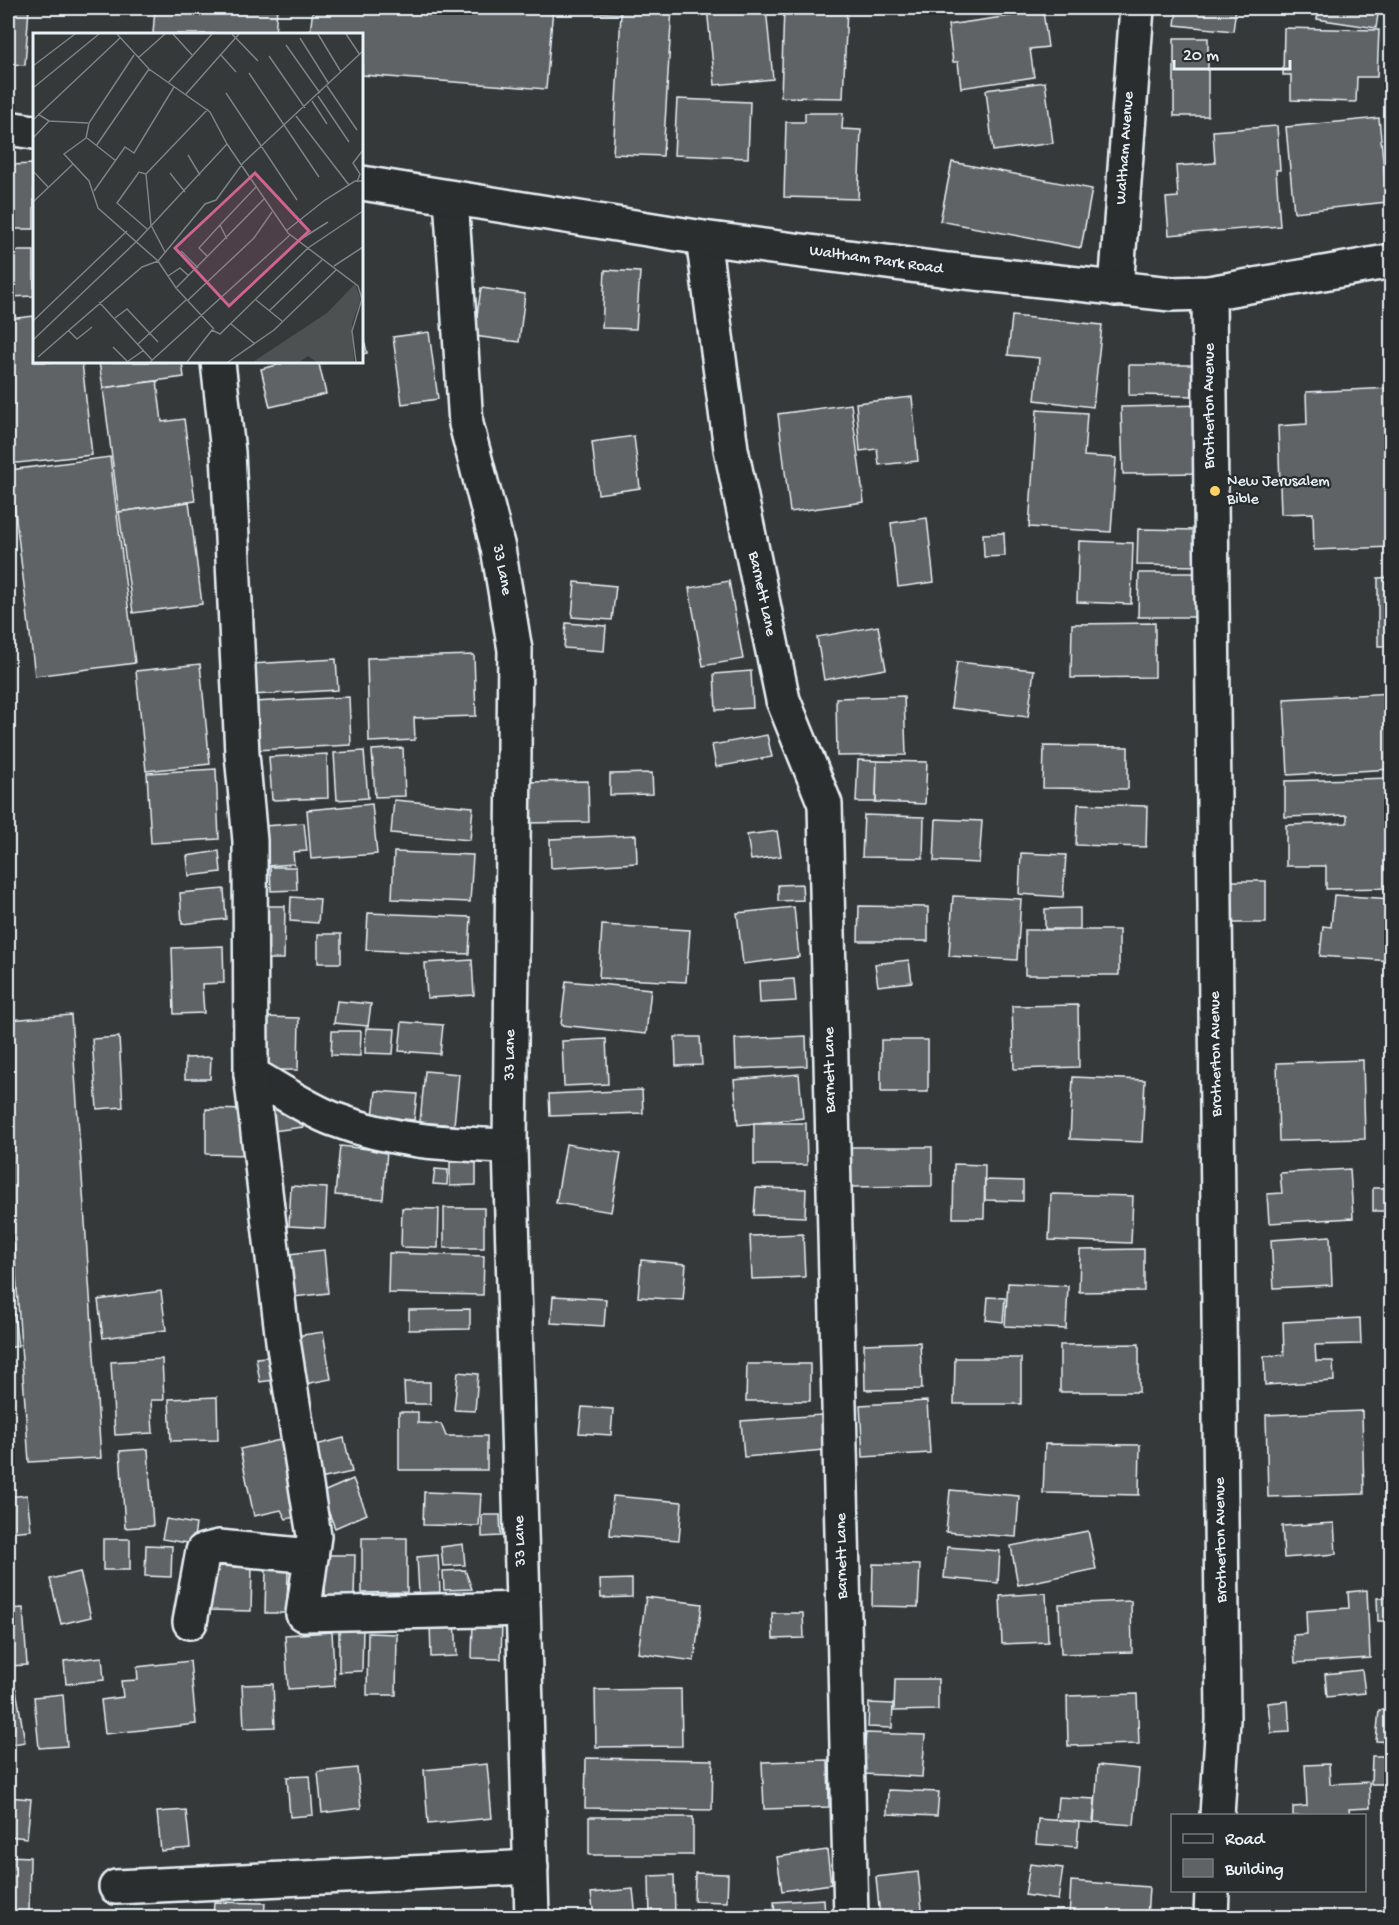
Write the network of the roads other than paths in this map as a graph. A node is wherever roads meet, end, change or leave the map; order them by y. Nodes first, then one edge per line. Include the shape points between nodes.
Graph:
1 (1137, 8) edge
2 (8, 128) edge
3 (33, 132) edge
4 (363, 183) edge
5 (451, 198) junction
6 (703, 238) junction
7 (1392, 261) edge
8 (1116, 289) junction
9 (1209, 293) junction
10 (218, 363) edge
11 (251, 1074) junction
12 (510, 1146) junction
13 (311, 1556) junction
14 (523, 1609) junction
15 (190, 1622) dead end
16 (1217, 1814) edge
17 (531, 1867) junction
18 (116, 1887) dead end
19 (1212, 1892) edge
20 (532, 1917) edge
21 (852, 1917) edge
22 (1210, 1917) edge

1 - 8 street, Waltham Avenue
2 - 3 street
4 - 5 street, Waltham Park Road
5 - 6 street, Waltham Park Road
5 - 12 street, 33 Lane via 466,424 498,548 515,650
6 - 8 street, Waltham Park Road
6 - 21 street, Barnett Lane via 731,449 783,700 825,804
7 - 9 street, Waltham Park Road
8 - 9 street, Waltham Park Road
9 - 16 street, Brotherton Avenue via 1223,1720
10 - 11 street via 228,452 242,754 250,842
11 - 12 street via 331,1118 373,1132 431,1144
11 - 13 street via 283,1341 314,1536
12 - 14 street, 33 Lane
13 - 14 street via 303,1614
13 - 15 street via 219,1547 203,1551
14 - 17 street, 33 Lane
17 - 18 street
17 - 20 street, 33 Lane
19 - 22 street

